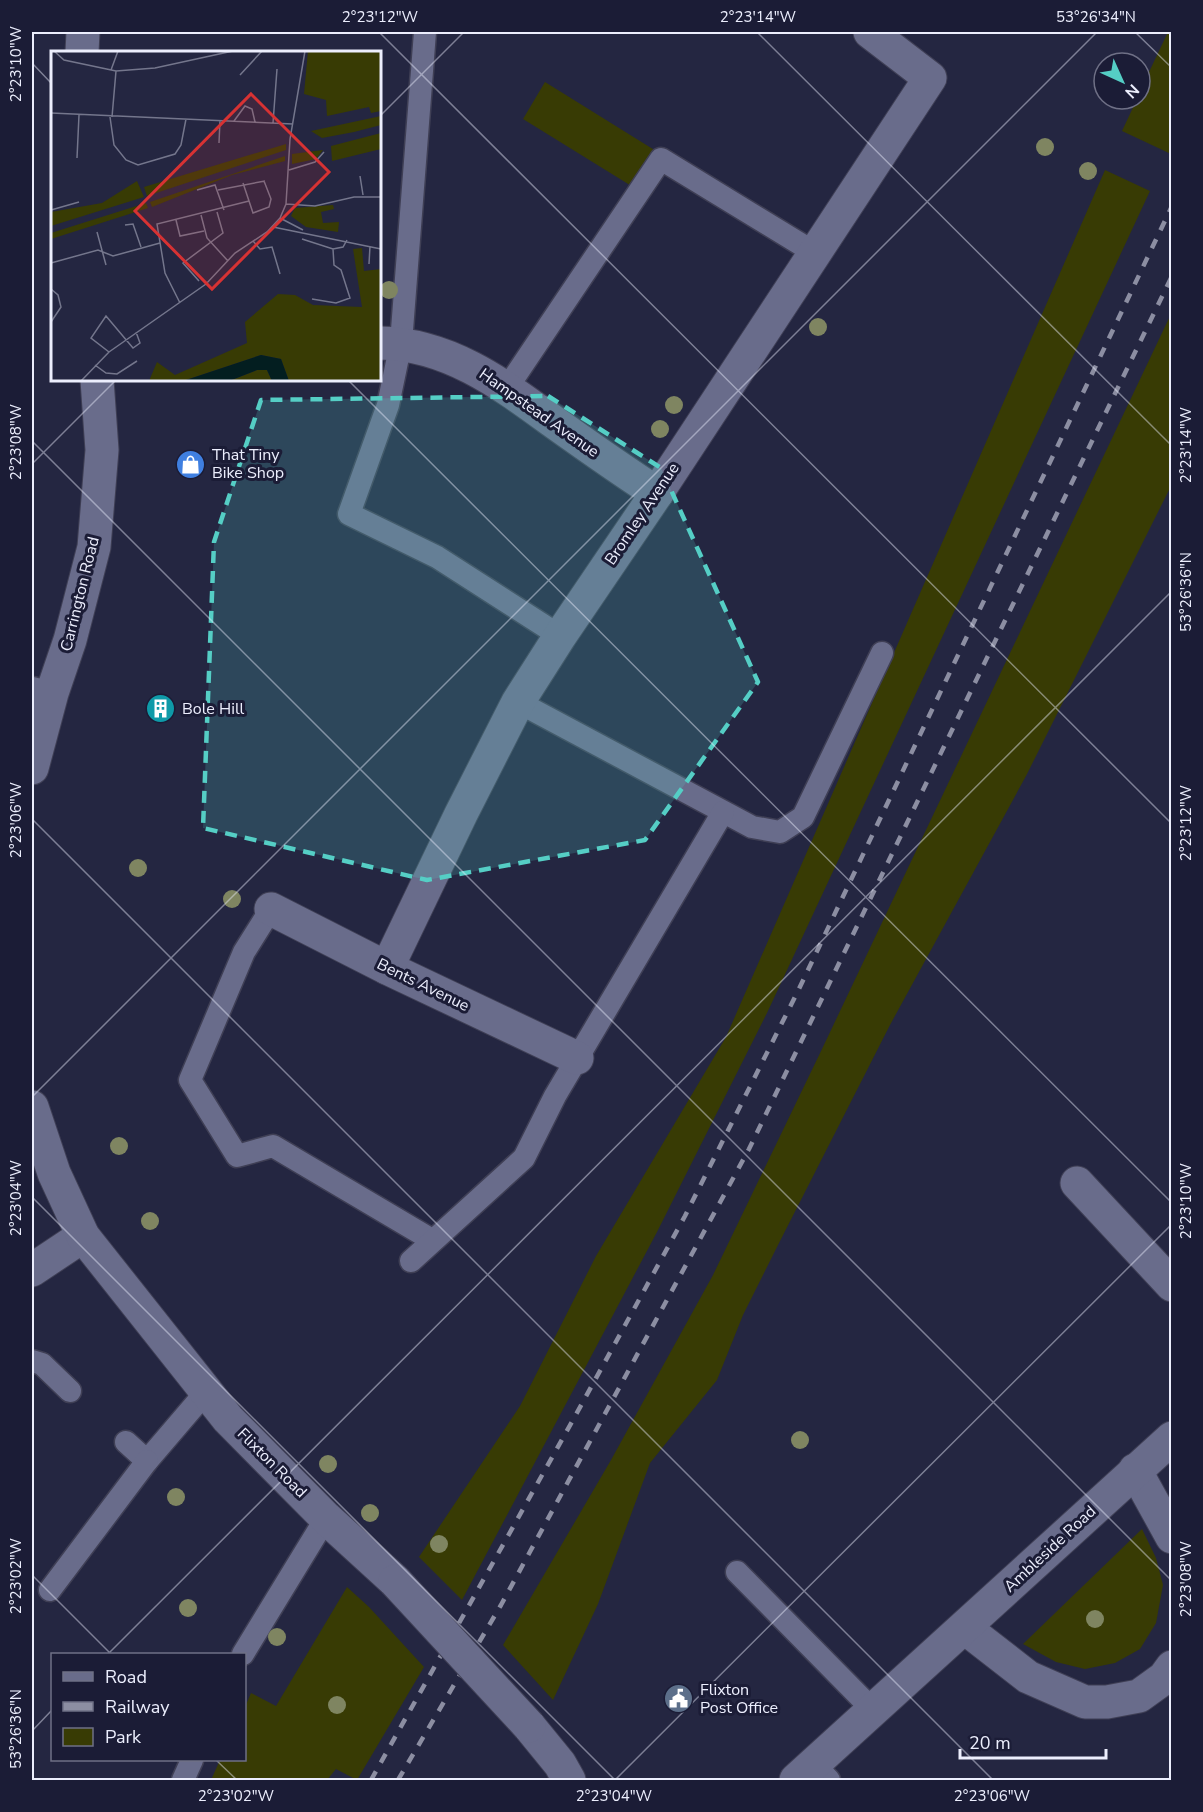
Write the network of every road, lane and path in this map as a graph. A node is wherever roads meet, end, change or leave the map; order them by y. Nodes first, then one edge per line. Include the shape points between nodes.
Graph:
1 (83, 32) edge
2 (425, 32) edge
3 (870, 32) edge
4 (82, 51) edge
5 (815, 253) junction
6 (390, 343) edge
7 (97, 381) edge
8 (507, 388) junction
9 (657, 493) junction
10 (560, 636) junction
11 (882, 653) dead end
12 (42, 690) edge
13 (518, 702) junction
14 (32, 768) edge
15 (723, 812) junction
16 (271, 909) joint
17 (387, 968) junction
18 (577, 1058) junction
19 (32, 1107) edge
20 (1077, 1183) dead end
21 (82, 1236) junction
22 (432, 1240) junction
23 (411, 1261) dead end
24 (32, 1270) edge
25 (1172, 1285) edge
26 (32, 1361) edge
27 (70, 1391) dead end
28 (206, 1392) junction
29 (1172, 1438) edge
30 (126, 1442) dead end
31 (147, 1461) junction
32 (1135, 1470) junction
33 (326, 1518) junction
34 (1172, 1537) edge
35 (737, 1572) dead end
36 (50, 1590) dead end
37 (965, 1628) junction
38 (244, 1653) edge
39 (1172, 1667) edge
40 (873, 1710) junction
41 (192, 1761) edge
42 (813, 1775) edge
43 (183, 1780) edge
44 (569, 1780) edge

1 - 4 street
2 - 6 lane
3 - 5 street, Bromley Avenue via 930,78
5 - 8 lane via 661,159
5 - 9 street, Bromley Avenue
6 - 8 street, Hampstead Avenue via 436,351 474,367
6 - 10 lane via 388,405 349,514 437,558
7 - 12 street, Carrington Road via 102,450 94,547 70,640
8 - 9 street, Hampstead Avenue
9 - 10 street, Bromley Avenue
10 - 13 street, Bromley Avenue
11 - 15 lane via 803,817 780,832 752,827
12 - 14 street, Carrington Road
13 - 15 lane
13 - 17 street, Bromley Avenue
15 - 18 lane
16 - 17 street, Bents Avenue
16 - 22 lane via 244,952 190,1080 237,1156 273,1146
17 - 18 street, Bents Avenue
18 - 22 lane via 524,1158
19 - 21 street, Flixton Road via 54,1173
20 - 25 street
21 - 24 street
21 - 28 street, Flixton Road
22 - 23 lane
26 - 27 lane via 42,1364
28 - 31 lane
28 - 33 street, Flixton Road
29 - 32 street, Ambleside Road
30 - 31 lane
31 - 36 lane
32 - 34 street
32 - 37 street, Ambleside Road
33 - 38 lane
33 - 44 street, Flixton Road, bridge via 395,1581 529,1726
35 - 40 lane
37 - 39 street via 1028,1677 1085,1702 1139,1696
37 - 40 street, Ambleside Road
40 - 42 street, Ambleside Road
41 - 43 lane

